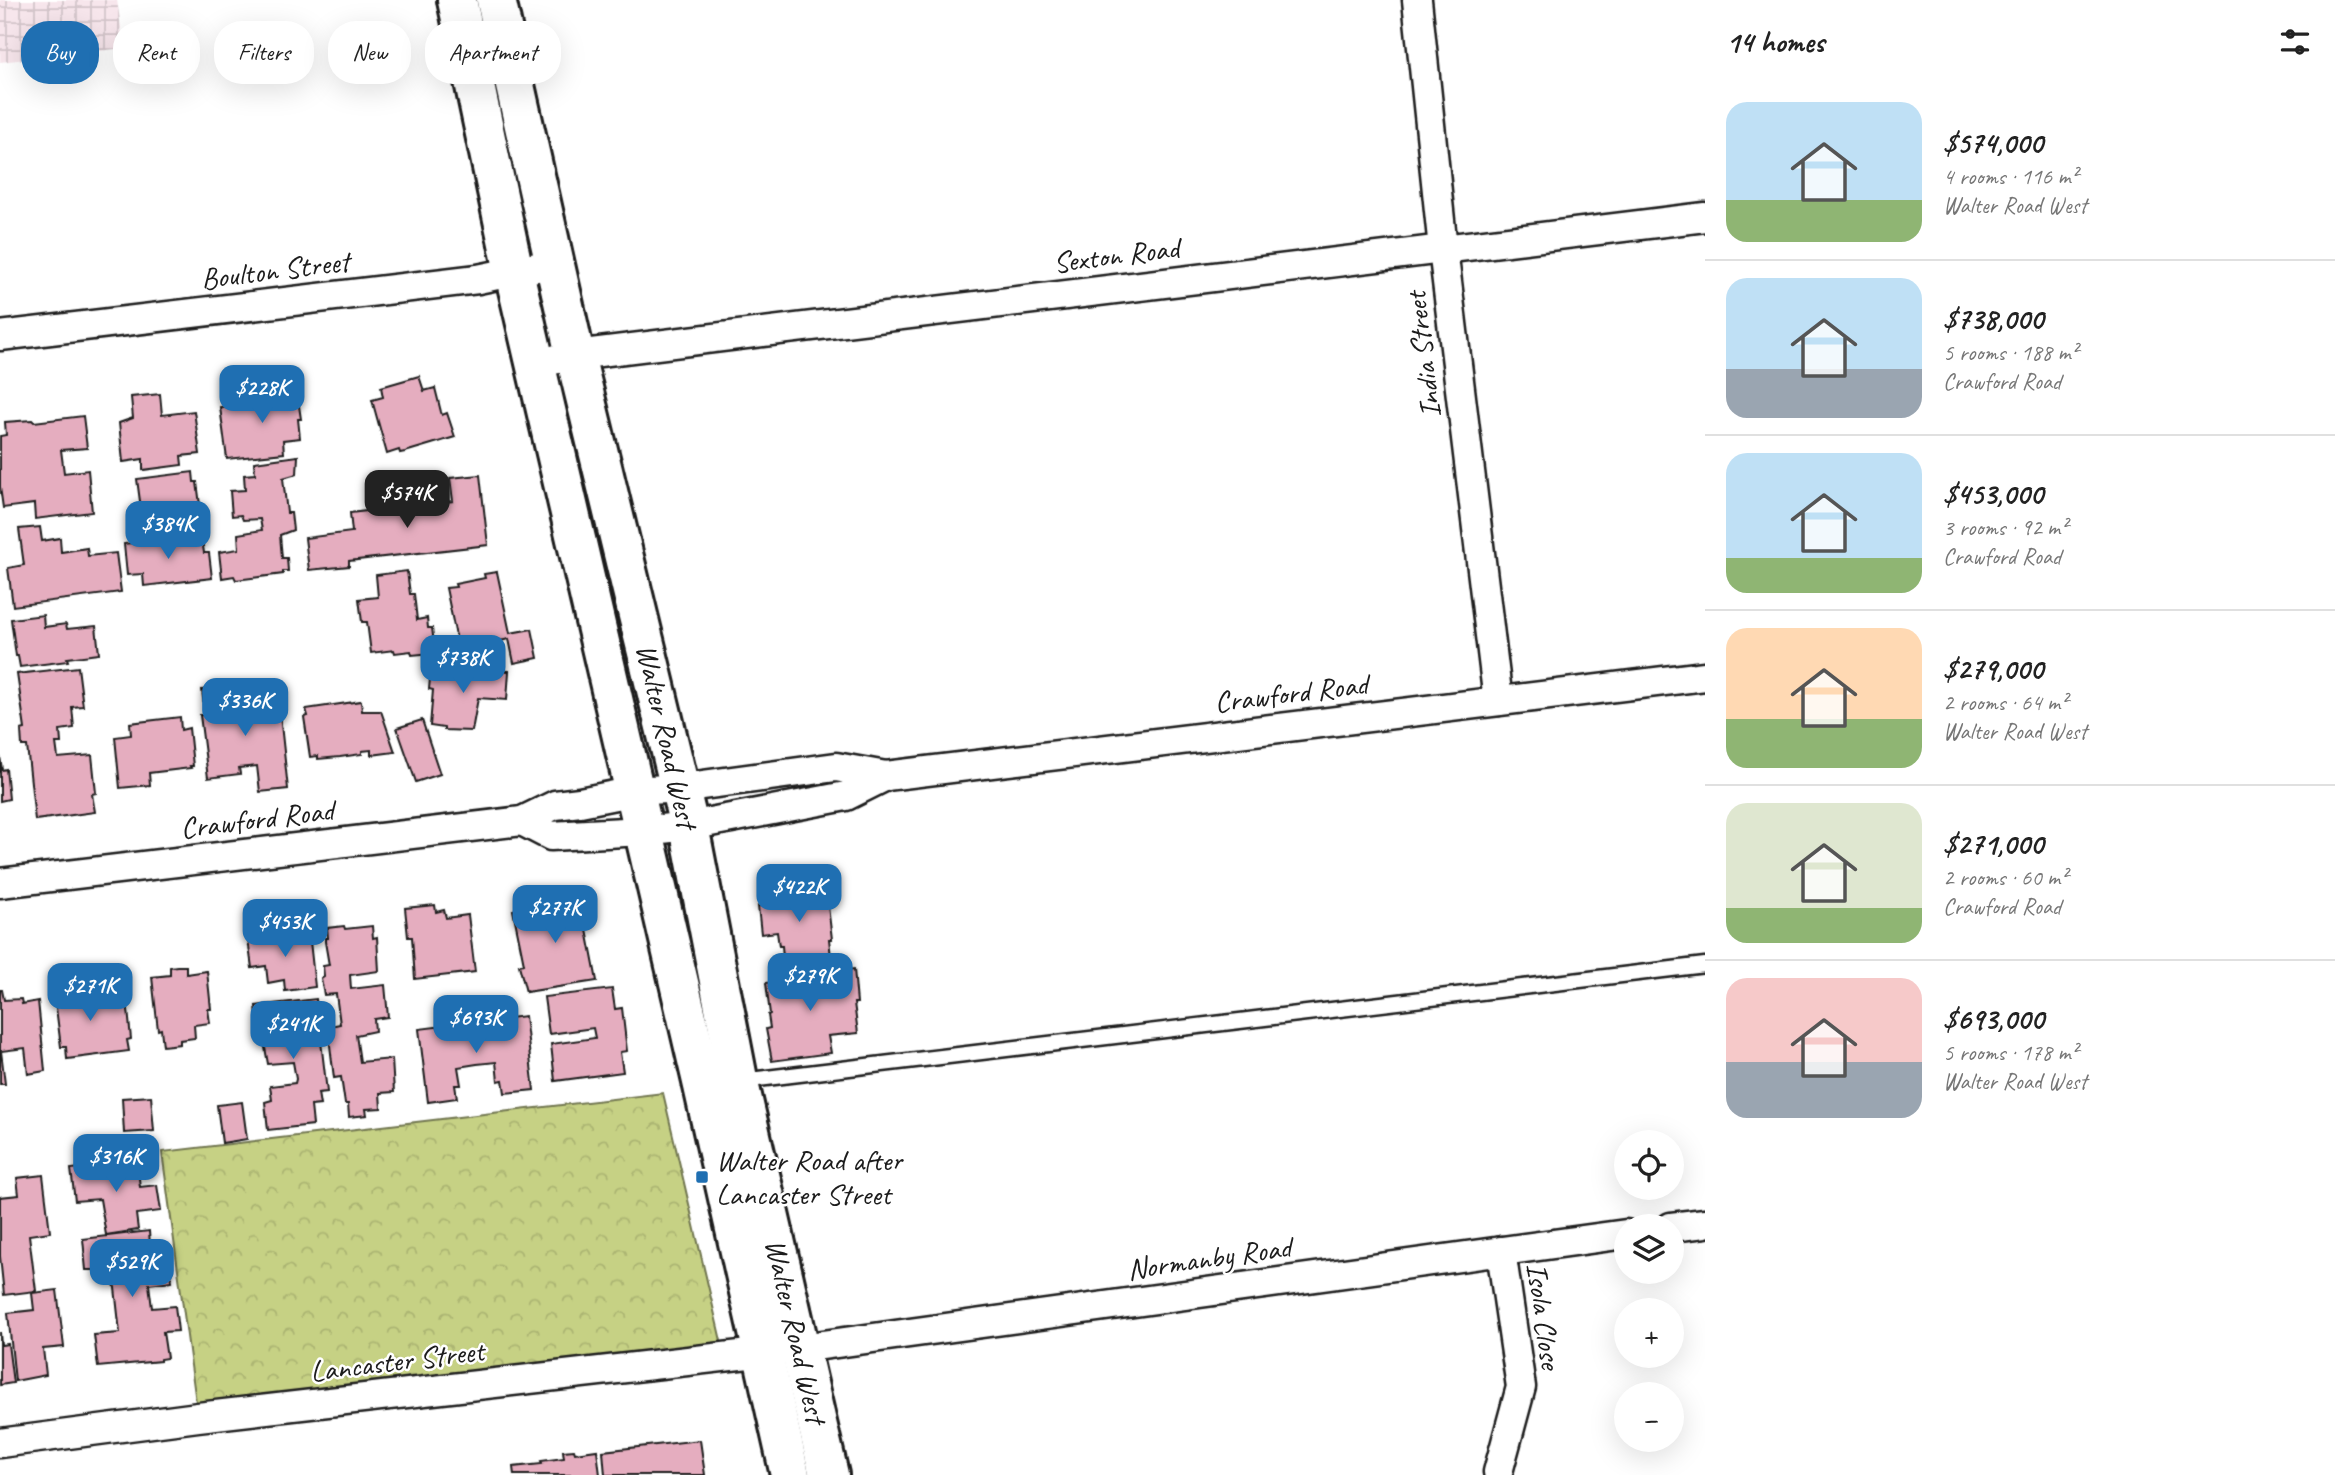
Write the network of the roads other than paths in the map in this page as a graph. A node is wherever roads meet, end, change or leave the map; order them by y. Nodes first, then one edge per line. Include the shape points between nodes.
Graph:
1 (457, 0) edge
2 (496, 0) edge
3 (1417, 0) edge
4 (1705, 217) edge
5 (1443, 249) junction
6 (556, 263) junction
7 (514, 272) junction
8 (0, 336) edge
9 (575, 355) junction
10 (535, 364) junction
11 (1705, 676) edge
12 (1498, 701) junction
13 (886, 776) junction
14 (680, 788) junction
15 (635, 791) junction
16 (522, 821) junction
17 (689, 826) junction
18 (643, 831) junction
19 (0, 883) edge
20 (1705, 965) edge
21 (720, 1082) junction
22 (1705, 1223) edge
23 (1684, 1225) edge
24 (1614, 1236) edge
25 (1501, 1251) junction
26 (801, 1348) junction
27 (762, 1353) junction
28 (0, 1443) edge
29 (1498, 1472) dead end
30 (790, 1475) edge
31 (829, 1475) edge

1 - 7 main road, Walter Road West
2 - 6 main road, Walter Road West
3 - 5 street, India Street
4 - 5 street, Sexton Road
5 - 9 street, Sexton Road
5 - 12 street, India Street
6 - 7 street, Boulton Street
6 - 9 main road, Walter Road West
7 - 8 street, Boulton Street
7 - 10 main road, Walter Road West
9 - 10 street, Sexton Road
9 - 14 main road, Walter Road West
10 - 15 main road, Walter Road West
11 - 12 street, Crawford Road
12 - 13 street, Crawford Road
13 - 14 street, Crawford Road via 836,767
13 - 17 street, Crawford Road via 846,796
14 - 15 street, Crawford Road
14 - 17 main road, Walter Road West
15 - 16 street, Crawford Road via 555,805
15 - 18 main road, Walter Road West
16 - 18 street, Crawford Road via 551,836
16 - 19 street, Crawford Road
17 - 18 street, Crawford Road
17 - 21 main road, Walter Road West
18 - 21 main road, Walter Road West
20 - 21 lane
21 - 26 main road, Walter Road West
21 - 27 main road, Walter Road West
22 - 23 street
24 - 25 street, Normanby Road
25 - 26 street, Normanby Road
25 - 29 street, Isola Close via 1521,1387
26 - 27 street, Lancaster Street
26 - 31 main road, Walter Road West
27 - 28 street, Lancaster Street
27 - 30 main road, Walter Road West

